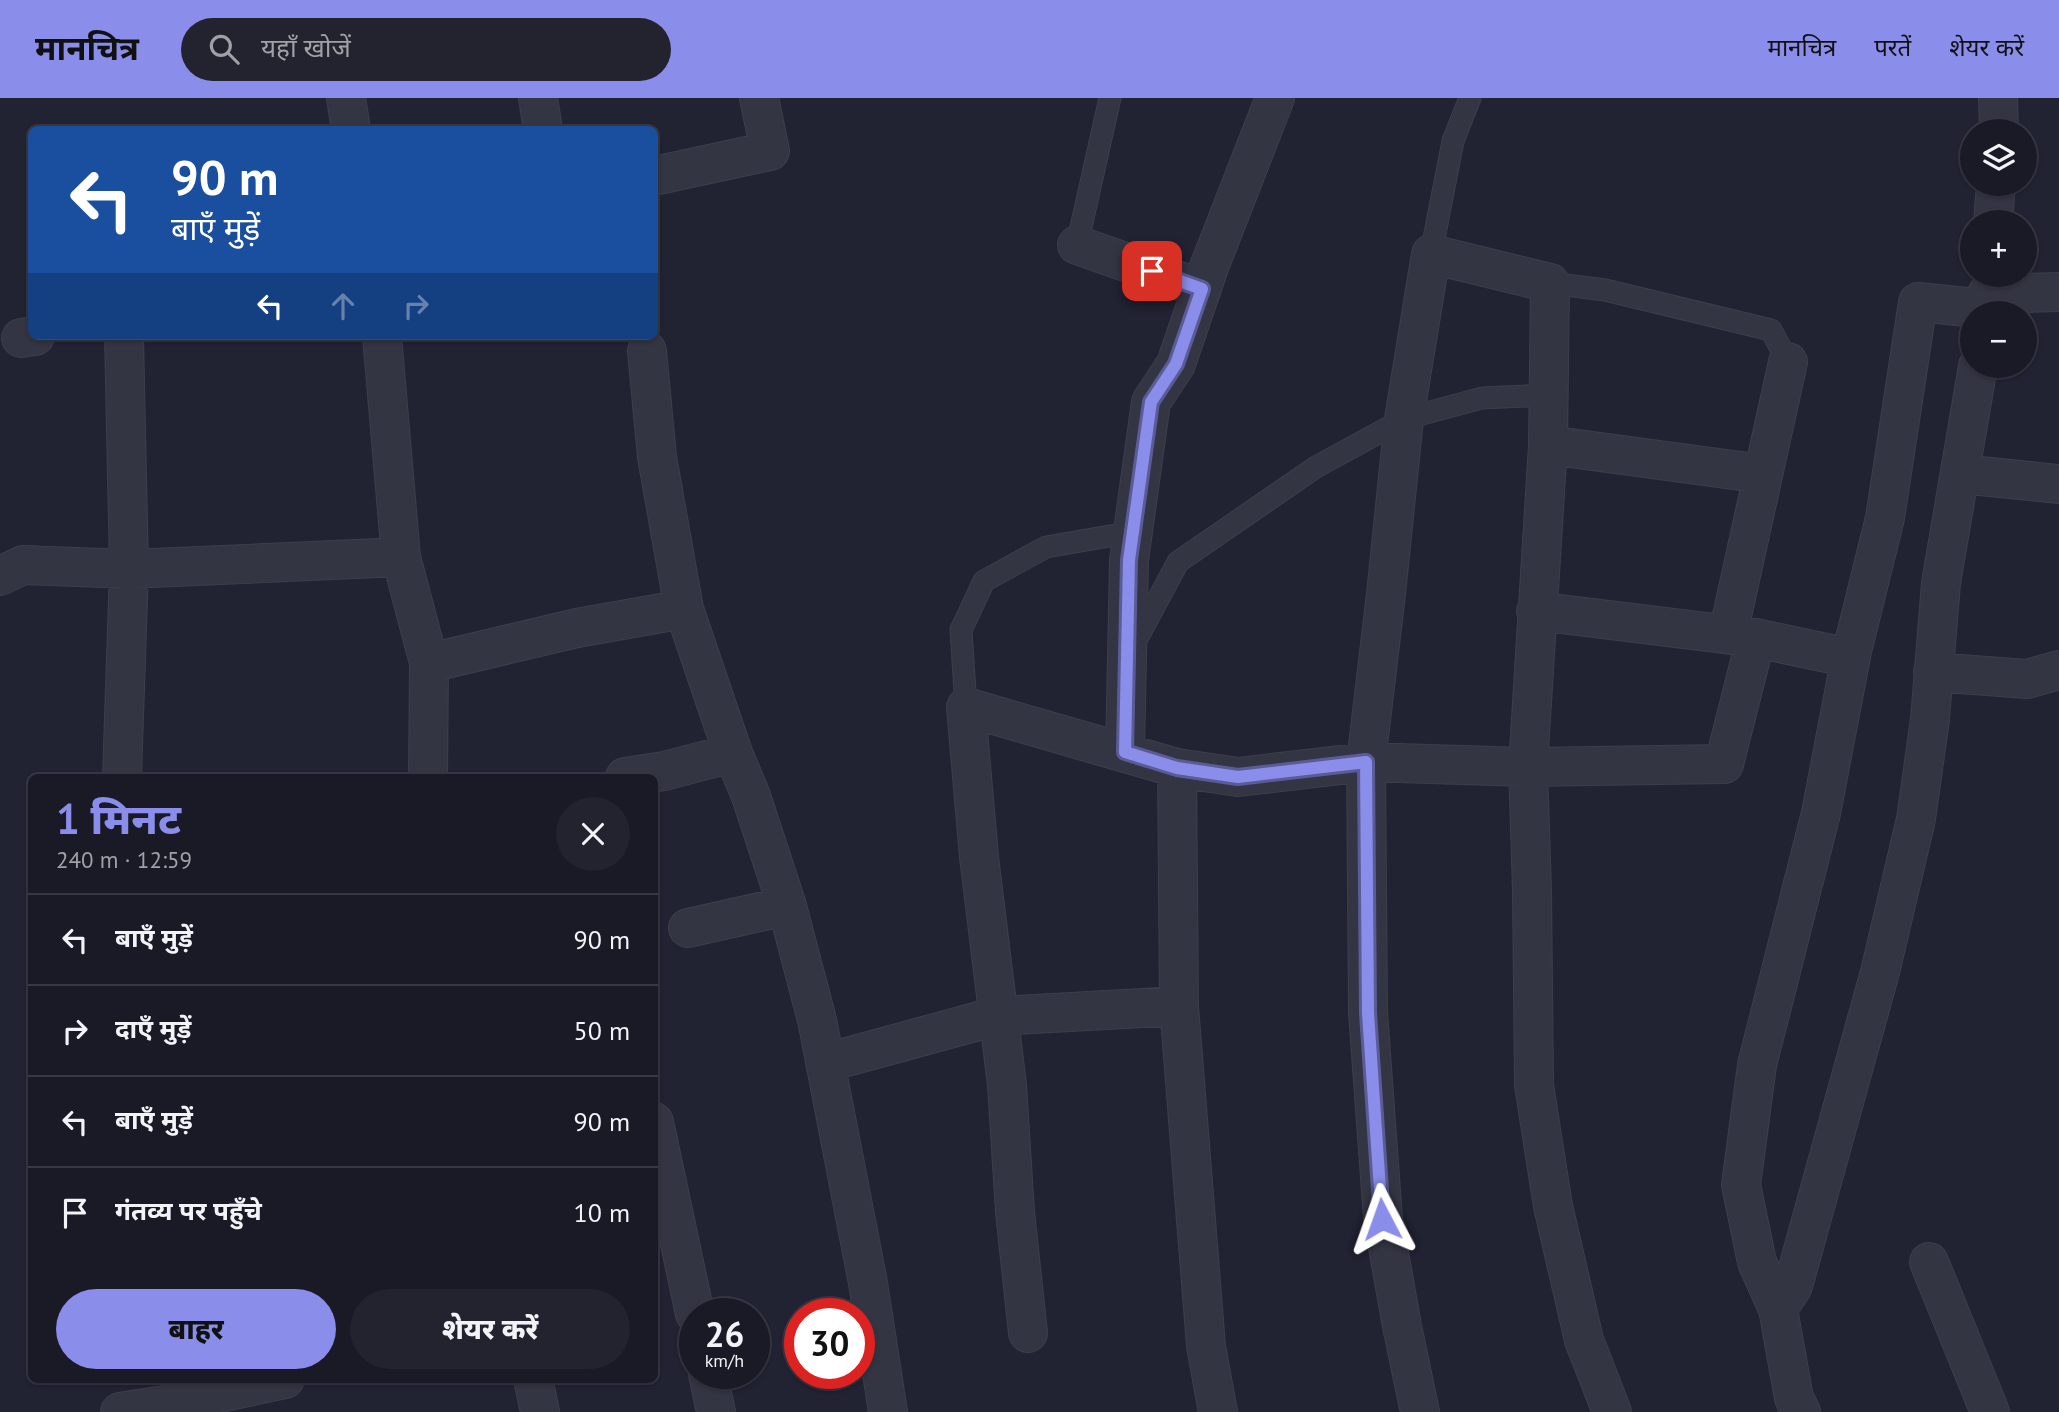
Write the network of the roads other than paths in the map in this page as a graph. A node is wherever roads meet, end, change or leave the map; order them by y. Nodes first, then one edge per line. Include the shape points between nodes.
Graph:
1 (346, 98) edge
2 (538, 98) edge
3 (759, 98) edge
4 (1110, 98) edge
5 (1275, 98) edge
6 (1470, 98) edge
7 (1998, 98) edge
8 (1999, 119) edge
9 (350, 126) edge
10 (542, 126) edge
11 (658, 175) edge
12 (1077, 245) joint
13 (1431, 254) junction
14 (1550, 283) junction
15 (1202, 289) junction
16 (2059, 292) edge
17 (1987, 298) edge
18 (124, 340) edge
19 (382, 340) edge
20 (647, 351) dead end
21 (1788, 362) joint
22 (1976, 378) edge
23 (1549, 395) junction
24 (1404, 419) junction
25 (1548, 445) junction
26 (1763, 474) junction
27 (1960, 474) junction
28 (2059, 484) edge
29 (1133, 532) junction
30 (401, 557) junction
31 (129, 569) junction
32 (0, 576) edge
33 (684, 609) junction
34 (1536, 611) junction
35 (1742, 636) junction
36 (1127, 656) junction
37 (1850, 658) junction
38 (429, 663) junction
39 (2059, 670) edge
40 (1933, 672) junction
41 (966, 707) junction
42 (1125, 752) junction
43 (733, 753) junction
44 (1366, 762) junction
45 (1528, 766) junction
46 (1177, 768) junction
47 (122, 774) edge
48 (428, 774) edge
49 (644, 774) edge
50 (787, 906) junction
51 (688, 928) dead end
52 (1179, 1006) junction
53 (997, 1016) junction
54 (825, 1063) junction
55 (658, 1141) edge
56 (1929, 1262) dead end
57 (692, 1298) edge
58 (1779, 1309) junction
59 (1028, 1333) dead end
60 (268, 1383) edge
61 (534, 1383) edge
62 (711, 1389) edge
63 (164, 1408) edge
64 (120, 1412) edge
65 (540, 1412) edge
66 (716, 1412) edge
67 (888, 1412) edge
68 (1218, 1412) edge
69 (1420, 1412) edge
70 (1612, 1412) edge
71 (1801, 1412) edge
72 (1990, 1412) edge

1 - 9 street
2 - 10 street
3 - 11 street via 769,150
4 - 12 lane
5 - 15 street
6 - 13 lane via 1453,141
7 - 8 street
12 - 15 street
13 - 14 street
13 - 24 street
14 - 21 lane via 1605,290 1771,330
14 - 23 street
15 - 29 street via 1176,364 1151,402
16 - 17 street
17 - 37 street via 1918,302 1885,518
18 - 31 street
19 - 30 street
20 - 33 street via 657,457
21 - 26 street
22 - 27 street
23 - 24 lane via 1482,398
23 - 25 street
24 - 36 lane via 1317,467 1178,562
24 - 44 street
25 - 26 street
25 - 34 street
26 - 35 street
27 - 28 street
27 - 40 street via 1941,583
29 - 36 street
29 - 41 lane via 1046,547 984,581 961,631
30 - 31 street
30 - 38 street
31 - 32 street via 23,565
31 - 47 street
33 - 38 street via 577,628
33 - 43 street
34 - 35 street
34 - 45 street
35 - 37 street
35 - 45 street via 1724,764
36 - 42 street
37 - 58 street via 1821,813 1757,1065 1741,1185 1757,1262
38 - 48 street
39 - 40 street via 2027,678
40 - 58 street via 1916,819 1892,923 1793,1286
41 - 42 street
41 - 53 street
42 - 46 street
43 - 49 street
43 - 50 street
44 - 45 street
44 - 46 street via 1238,777
44 - 69 street via 1368,1013 1382,1219
45 - 70 street via 1534,1085 1553,1206 1584,1340
46 - 52 street
50 - 51 street
50 - 54 street
52 - 53 street
52 - 68 street via 1206,1346
53 - 54 street
53 - 59 street
54 - 67 street
55 - 57 street
56 - 72 street
58 - 71 street via 1794,1398
60 - 63 street
61 - 65 street
62 - 66 street
63 - 64 street

